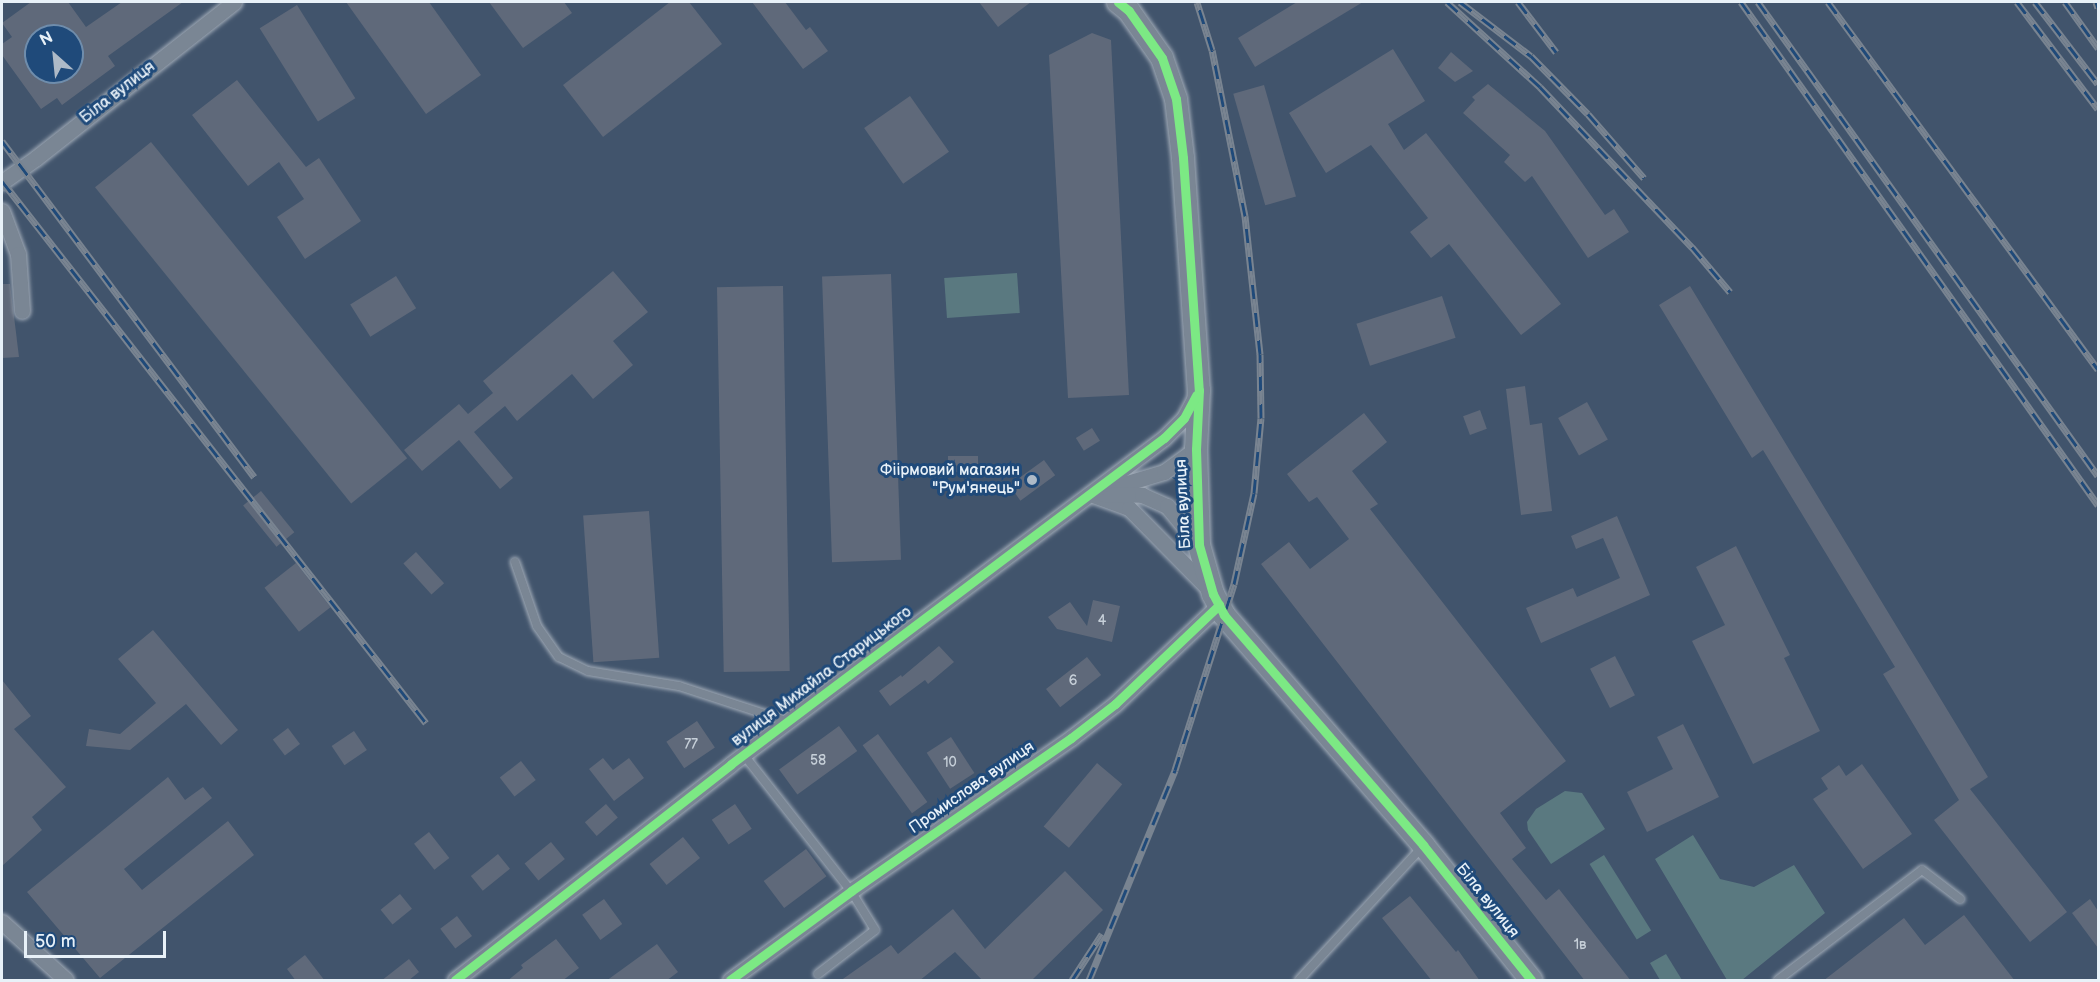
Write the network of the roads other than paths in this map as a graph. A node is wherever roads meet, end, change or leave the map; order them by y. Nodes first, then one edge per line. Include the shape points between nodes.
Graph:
1 (234, 2) edge
2 (1118, 2) edge
3 (2, 182) edge
4 (2, 211) edge
5 (22, 311) dead end
6 (1199, 390) junction
7 (1196, 449) junction
8 (1090, 494) junction
9 (1198, 545) junction
10 (515, 562) dead end
11 (1216, 599) junction
12 (788, 722) junction
13 (744, 755) junction
14 (1423, 846) junction
15 (851, 891) junction
16 (1960, 898) dead end
17 (2, 922) edge
18 (818, 974) dead end
19 (66, 981) edge
20 (455, 981) edge
21 (730, 981) edge
22 (1299, 981) edge
23 (1531, 981) edge
24 (1778, 981) edge

1 - 3 street, Біла вулиця
2 - 6 street, Біла вулиця via 1162,58 1176,99
4 - 5 street via 18,254
6 - 7 street, Біла вулиця
6 - 8 street, вулиця Михайла Старицького via 1184,418 1164,438
7 - 8 street, вулиця Михайла Старицького via 1164,472
7 - 9 street, Біла вулиця
8 - 9 street via 1142,495 1167,506
8 - 11 street via 1130,508
8 - 12 street, вулиця Михайла Старицького
9 - 11 street, Біла вулиця
10 - 12 lane via 537,626 559,657 588,671 679,686
11 - 14 street, Біла вулиця via 1224,615
11 - 15 street, Промислова вулиця via 1106,711
12 - 13 street, вулиця Михайла Старицького
13 - 15 lane
13 - 20 street, вулиця Михайла Старицького
14 - 22 lane
14 - 23 street, Біла вулиця
15 - 18 lane via 875,930
15 - 21 street, Промислова вулиця
16 - 24 lane via 1922,870
17 - 19 street

